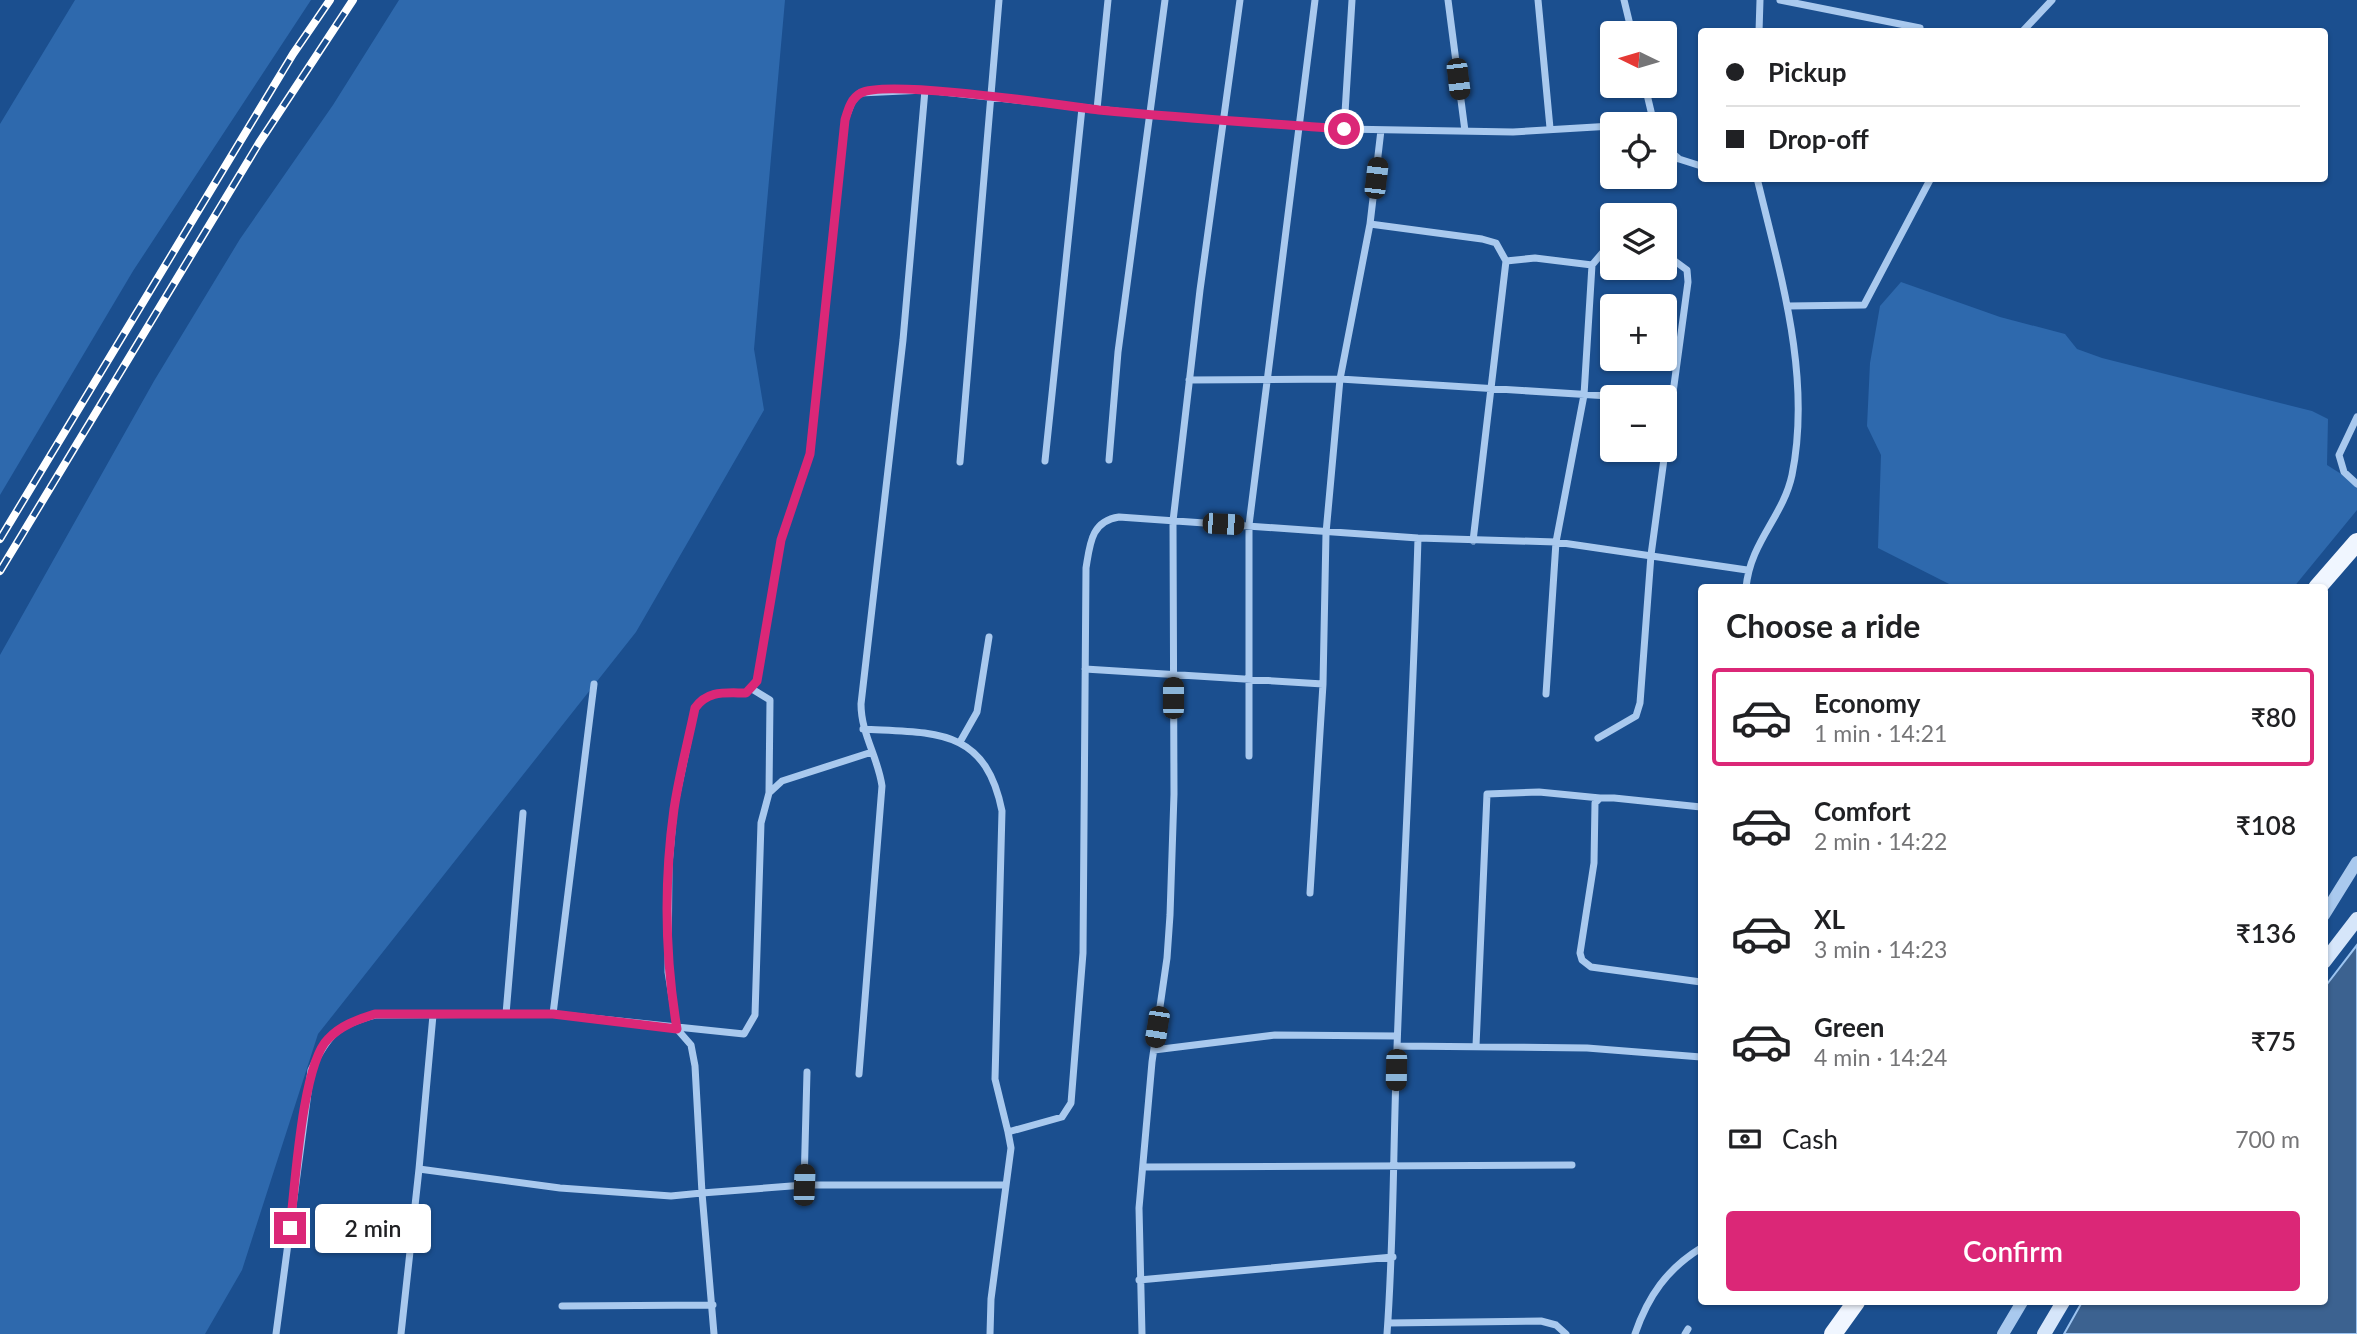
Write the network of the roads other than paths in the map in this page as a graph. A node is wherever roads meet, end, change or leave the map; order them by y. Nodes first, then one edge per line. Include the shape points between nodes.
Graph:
1 (999, 0) edge
2 (1108, 0) edge
3 (1165, 0) edge
4 (1240, 0) edge
5 (1315, 0) edge
6 (1352, 0) edge
7 (1448, 0) edge
8 (1538, 0) edge
9 (1624, 0) edge
10 (1760, 0) edge
11 (1780, 0) edge
12 (2052, 0) edge
13 (1629, 21) edge
14 (1759, 28) edge
15 (1910, 28) edge
16 (2026, 28) edge
17 (925, 90) junction
18 (992, 98) junction
19 (1082, 108) junction
20 (1097, 109) junction
21 (1151, 115) junction
22 (1225, 121) junction
23 (1300, 126) junction
24 (1600, 126) edge
25 (1550, 128) junction
26 (1344, 129) junction
27 (1381, 130) junction
28 (1465, 131) junction
29 (1677, 157) edge
30 (1698, 165) edge
31 (1758, 182) edge
32 (1929, 182) edge
33 (1370, 224) junction
34 (1600, 256) edge
35 (1506, 261) junction
36 (1677, 263) edge
37 (1592, 265) junction
38 (1788, 306) junction
39 (1268, 377) junction
40 (1340, 379) junction
41 (1189, 380) junction
42 (1676, 385) edge
43 (1491, 391) junction
44 (1584, 395) junction
45 (1600, 396) edge
46 (2357, 417) edge
47 (1109, 460) dead end
48 (1045, 461) dead end
49 (960, 462) dead end
50 (1665, 462) edge
51 (2357, 484) edge
52 (1173, 521) junction
53 (1249, 525) junction
54 (1326, 533) junction
55 (1419, 538) junction
56 (1473, 541) junction
57 (1556, 542) junction
58 (2357, 542) edge
59 (1651, 555) junction
60 (1747, 570) junction
61 (1746, 584) edge
62 (2320, 584) edge
63 (989, 637) dead end
64 (1085, 669) junction
65 (1173, 674) junction
66 (1249, 679) junction
67 (594, 684) dead end
68 (1323, 684) junction
69 (752, 689) junction
70 (1546, 694) dead end
71 (863, 729) junction
72 (1598, 738) dead end
73 (960, 743) junction
74 (872, 752) junction
75 (1250, 756) dead end
76 (769, 793) junction
77 (1600, 799) junction
78 (1698, 807) edge
79 (523, 813) dead end
80 (2357, 862) edge
81 (1310, 893) dead end
82 (2328, 909) edge
83 (2357, 919) edge
84 (2328, 957) edge
85 (1698, 982) edge
86 (433, 1014) junction
87 (506, 1014) junction
88 (553, 1014) junction
89 (677, 1029) junction
90 (1398, 1036) junction
91 (1397, 1046) junction
92 (1476, 1046) junction
93 (1154, 1051) junction
94 (1698, 1057) edge
95 (807, 1072) dead end
96 (859, 1074) dead end
97 (1008, 1132) junction
98 (1572, 1166) dead end
99 (1143, 1167) junction
100 (1395, 1168) junction
101 (419, 1169) junction
102 (804, 1185) junction
103 (1006, 1185) junction
104 (702, 1193) junction
105 (1698, 1250) edge
106 (1393, 1257) junction
107 (1139, 1280) junction
108 (713, 1305) junction
109 (1854, 1305) edge
110 (2020, 1305) edge
111 (2061, 1305) edge
112 (562, 1306) dead end
113 (1388, 1323) junction
114 (276, 1334) edge
115 (401, 1334) edge
116 (714, 1334) edge
117 (990, 1334) edge
118 (1142, 1334) edge
119 (1387, 1334) edge
120 (1566, 1334) edge
121 (1635, 1334) edge
122 (1833, 1334) edge
123 (2003, 1334) edge
124 (2045, 1334) edge

1 - 18 street
2 - 20 street
3 - 21 street
4 - 22 street
5 - 23 street
6 - 26 street
7 - 28 street
8 - 25 street
9 - 13 street
10 - 14 street
11 - 15 street
12 - 16 street
17 - 18 street
17 - 69 street via 860,93 845,120 810,454 781,540
17 - 71 street via 861,704
18 - 19 street
18 - 49 street
19 - 20 street
19 - 48 street
20 - 21 street
21 - 22 street
21 - 47 street via 1118,352
22 - 23 street
22 - 41 street
23 - 26 street
23 - 39 street
24 - 25 street
25 - 28 street
26 - 27 street
27 - 28 street
27 - 33 street
29 - 30 street
31 - 38 street
32 - 38 street via 1864,305
33 - 35 street via 1489,241 1496,243
33 - 40 street
34 - 37 street
35 - 37 street via 1535,258
35 - 43 street
36 - 42 street via 1687,270 1688,282
37 - 44 street
38 - 60 street via 1798,433 1787,489
39 - 40 street
39 - 41 street
39 - 53 street
40 - 43 street
40 - 54 street
41 - 52 street
43 - 44 street
43 - 56 street
44 - 45 street
44 - 57 street
46 - 51 street via 2339,455 2344,472
50 - 59 street
52 - 53 street
52 - 64 street via 1119,517 1105,519 1096,527 1086,568
52 - 65 street
53 - 54 street
53 - 66 street
54 - 55 street
54 - 68 street
55 - 56 street
55 - 90 street
56 - 57 street
57 - 59 street
57 - 70 street
58 - 62 main road
59 - 60 street
59 - 72 street via 1640,703 1636,716
60 - 61 street
63 - 73 street via 978,712
64 - 65 street
64 - 97 street via 1083,953 1071,1103 1062,1117
65 - 66 street
65 - 93 street via 1169,926
66 - 68 street
66 - 75 street
67 - 88 street
68 - 81 street
69 - 76 street via 770,700
69 - 89 street via 711,694 695,708 674,808 669,865 668,972
71 - 73 street via 919,732
71 - 74 street
73 - 97 street via 988,766 1002,811 995,1079
74 - 76 street via 782,781
74 - 96 street via 882,786
76 - 89 street via 761,823 755,1015 744,1034
77 - 78 street
77 - 85 street via 1592,811 1594,863 1582,960 1591,967
77 - 92 street via 1539,792 1488,794
79 - 87 street
80 - 82 street
83 - 84 main road
86 - 87 street
86 - 101 street
86 - 114 street via 375,1014 349,1022 326,1040 311,1070
87 - 88 street
88 - 89 street
89 - 104 street via 691,1045 695,1066
90 - 91 street
90 - 93 street via 1275,1035
91 - 92 street
91 - 100 street
92 - 94 street
93 - 99 street
95 - 102 street
97 - 103 street via 1011,1148
98 - 100 street
99 - 100 street
99 - 107 street
100 - 106 street
101 - 104 street via 560,1188 671,1196
101 - 115 street
102 - 103 street
102 - 104 street
103 - 117 street
104 - 108 street
105 - 121 street via 1680,1261 1652,1293
106 - 107 street
106 - 113 street
107 - 118 street
108 - 112 street
108 - 116 street
109 - 122 main road
110 - 123 street
111 - 124 main road
113 - 119 street
113 - 120 street via 1541,1321

